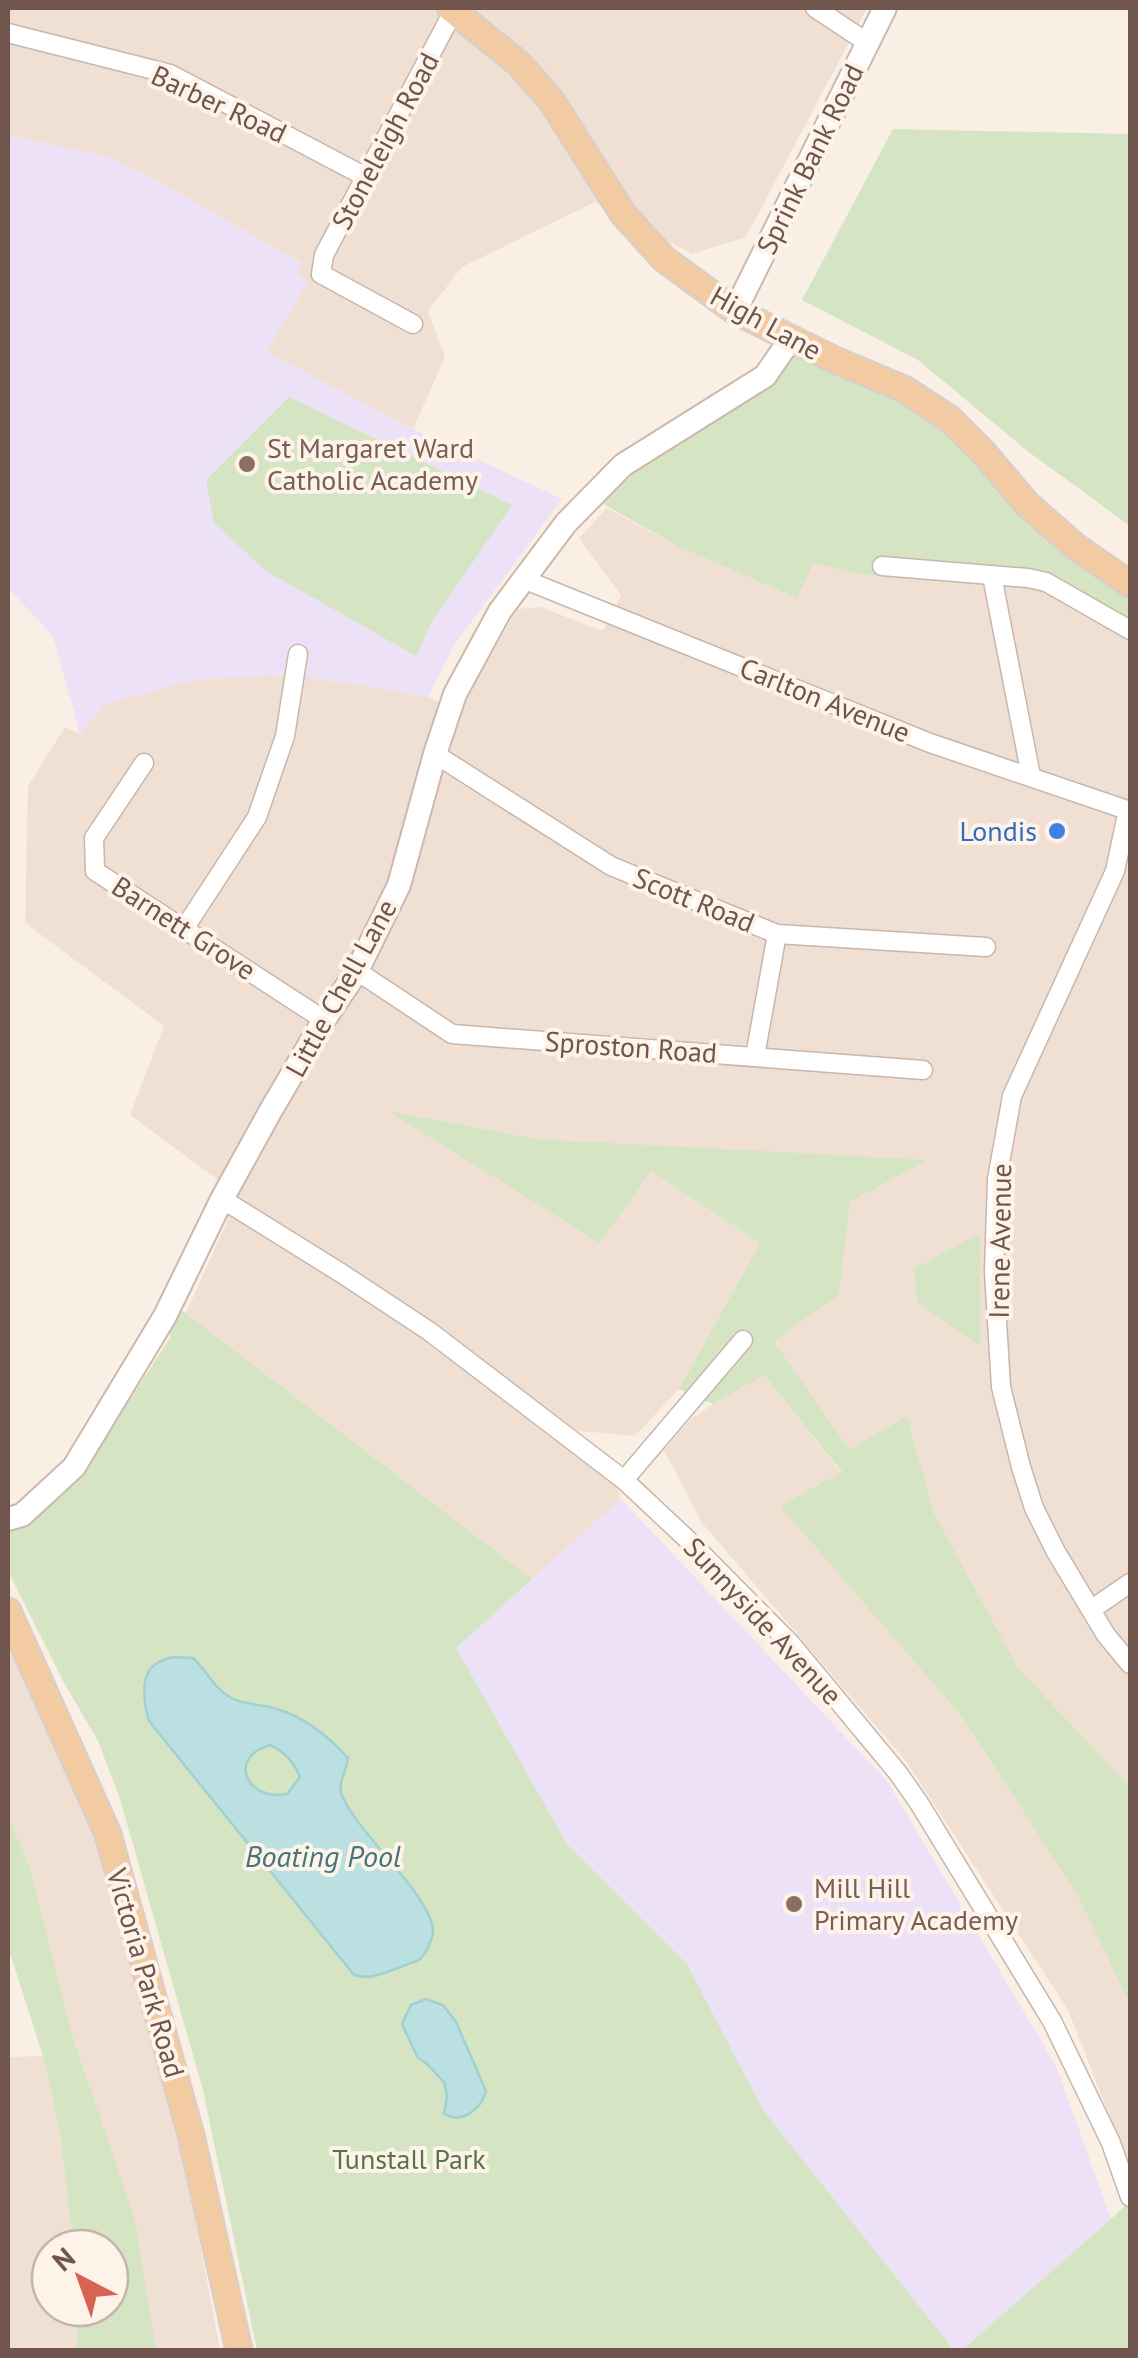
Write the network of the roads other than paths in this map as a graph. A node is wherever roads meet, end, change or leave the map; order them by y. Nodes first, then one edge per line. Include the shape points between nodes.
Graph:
1 (452, 8) edge
2 (816, 8) edge
3 (885, 8) edge
4 (8, 32) edge
5 (868, 44) junction
6 (366, 177) junction
7 (735, 310) junction
8 (413, 324) dead end
9 (790, 340) junction
10 (882, 566) dead end
11 (992, 576) junction
12 (523, 579) junction
13 (1130, 584) edge
14 (1130, 630) edge
15 (298, 654) dead end
16 (435, 754) junction
17 (144, 763) dead end
18 (1031, 776) junction
19 (1129, 810) edge
20 (184, 929) junction
21 (778, 934) junction
22 (986, 946) dead end
23 (358, 971) junction
24 (324, 1020) junction
25 (755, 1056) junction
26 (923, 1070) dead end
27 (222, 1199) junction
28 (743, 1340) dead end
29 (624, 1480) junction
30 (8, 1519) edge
31 (1130, 1582) edge
32 (1092, 1609) junction
33 (8, 1611) edge
34 (1130, 1664) edge
35 (1130, 2197) edge
36 (239, 2350) edge

1 - 6 street, Stoneleigh Road
1 - 7 main road, High Lane via 551,100 641,236
2 - 5 street
3 - 5 street, Sprink Bank Road
4 - 6 street, Barber Road via 170,74
5 - 7 street, Sprink Bank Road
6 - 8 street, Stoneleigh Road via 324,254 321,274
7 - 9 main road, High Lane
9 - 12 street, Little Chell Lane via 765,376 623,465
9 - 13 main road, High Lane via 904,388 950,419 1036,511
10 - 11 street
11 - 14 street via 1046,582
11 - 18 street
12 - 16 street, Little Chell Lane via 454,694
12 - 18 street, Carlton Avenue via 930,743
15 - 20 street via 285,736 257,817
16 - 21 street, Scott Road via 611,866
16 - 23 street, Little Chell Lane via 399,885
17 - 20 street, Barnett Grove via 94,838 96,870
18 - 19 street, Carlton Avenue
19 - 32 street, Irene Avenue via 1115,871 1012,1096 997,1178 1001,1387 1034,1508
20 - 24 street, Barnett Grove
21 - 22 street, Scott Road
21 - 25 street
23 - 24 street, Little Chell Lane
23 - 25 street, Sproston Road via 452,1034
24 - 27 street, Little Chell Lane
25 - 26 street, Sproston Road
27 - 29 street, Sunnyside Avenue via 429,1331
27 - 30 street, Little Chell Lane via 165,1316 74,1466 22,1515
28 - 29 street
29 - 35 street, Sunnyside Avenue via 791,1644 898,1773 1052,2021
31 - 32 street
32 - 34 street, Irene Avenue
33 - 36 main road, Victoria Park Road via 108,1834 191,2136

